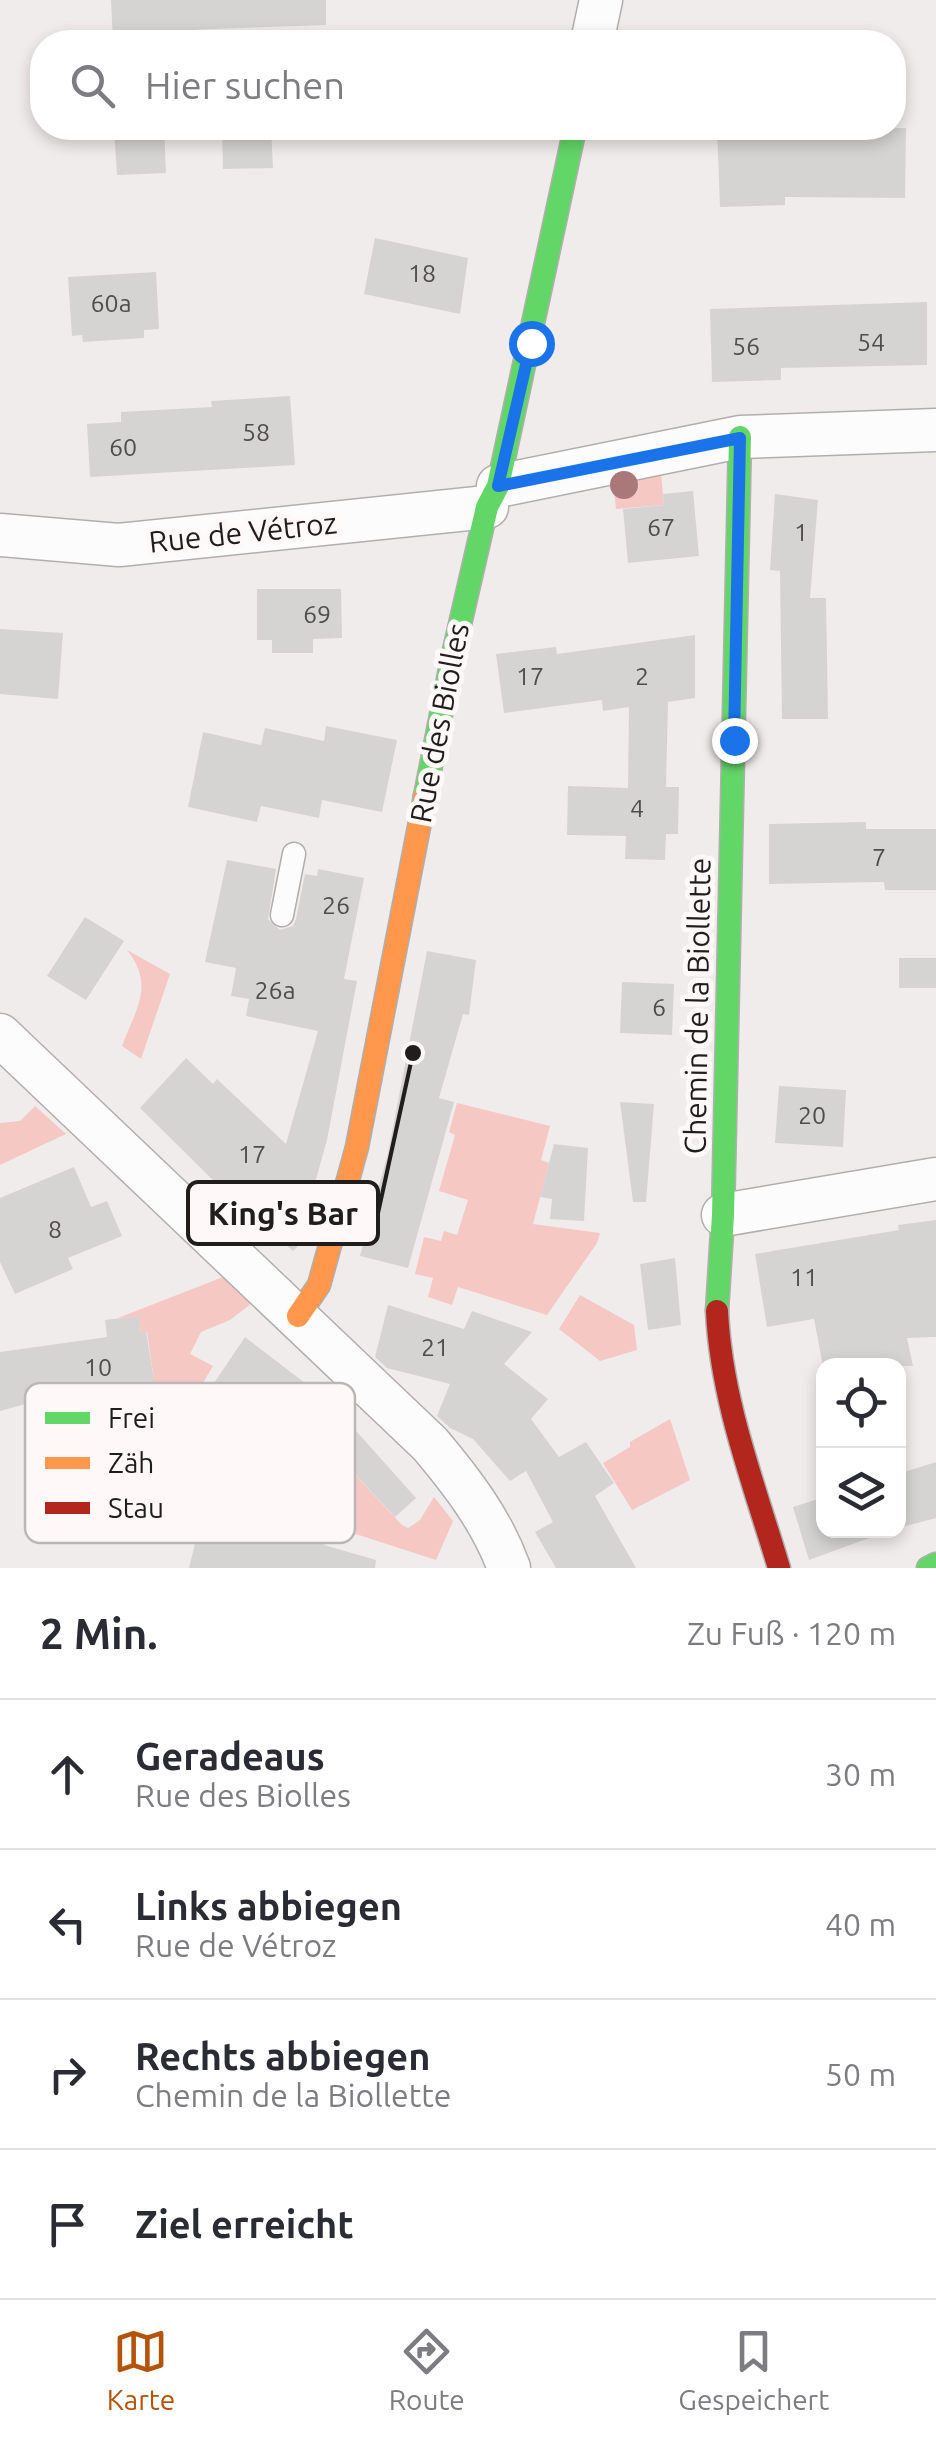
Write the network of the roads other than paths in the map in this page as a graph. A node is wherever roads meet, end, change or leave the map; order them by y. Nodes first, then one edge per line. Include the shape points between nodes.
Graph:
1 (601, 0) edge
2 (595, 30) edge
3 (572, 140) edge
4 (936, 430) edge
5 (740, 438) junction
6 (492, 497) junction
7 (0, 535) edge
8 (294, 854) dead end
9 (282, 915) dead end
10 (0, 1034) edge
11 (936, 1179) edge
12 (723, 1215) junction
13 (298, 1316) junction
14 (936, 1564) edge
15 (509, 1568) edge
16 (779, 1568) edge
17 (928, 1568) edge

1 - 2 street
3 - 6 street, Rue des Biolles
4 - 5 street, Rue de Vétroz
5 - 6 street, Rue de Vétroz
5 - 12 street, Chemin de la Biollette
6 - 7 street, Rue de Vétroz via 119,545
6 - 13 street, Rue des Biolles via 452,659 357,1146 319,1285
8 - 9 lane
10 - 13 street
11 - 12 street
12 - 16 street, Chemin de la Biollette via 716,1268 724,1375
13 - 15 street via 462,1482
14 - 17 street

